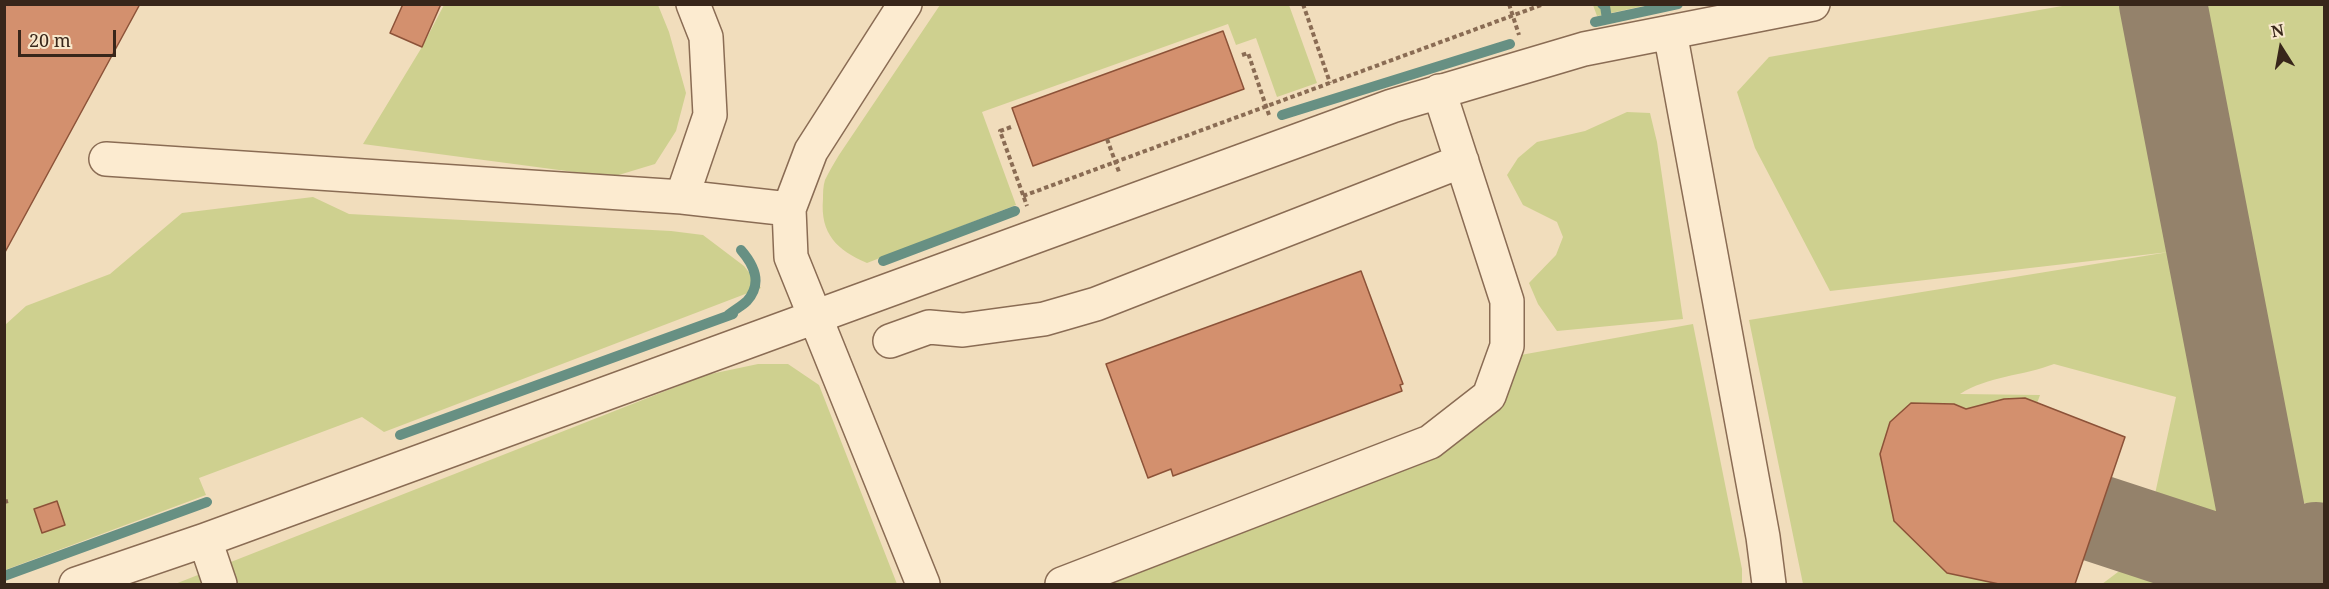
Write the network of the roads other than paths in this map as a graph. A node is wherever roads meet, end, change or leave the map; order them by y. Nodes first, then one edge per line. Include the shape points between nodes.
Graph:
1 (693, 4) edge
2 (905, 4) edge
3 (1813, 4) edge
4 (1670, 32) junction
5 (1439, 91) junction
6 (106, 159) dead end
7 (1462, 161) junction
8 (682, 197) junction
9 (789, 209) junction
10 (815, 317) junction
11 (890, 341) dead end
12 (205, 540) junction
13 (76, 585) edge
14 (220, 585) edge
15 (923, 585) edge
16 (1062, 585) edge
17 (1769, 585) edge

1 - 8 lane via 706,38 710,115
2 - 9 lane via 811,150
3 - 4 lane
4 - 5 lane via 1584,49
4 - 17 lane
5 - 7 lane
5 - 10 lane
6 - 8 lane
7 - 11 lane via 1096,304 1044,319 963,330 929,327
7 - 16 lane via 1507,301 1507,346 1489,396 1430,442
8 - 9 lane
9 - 10 lane via 791,257
10 - 12 lane
10 - 15 lane
12 - 13 lane
12 - 14 lane

